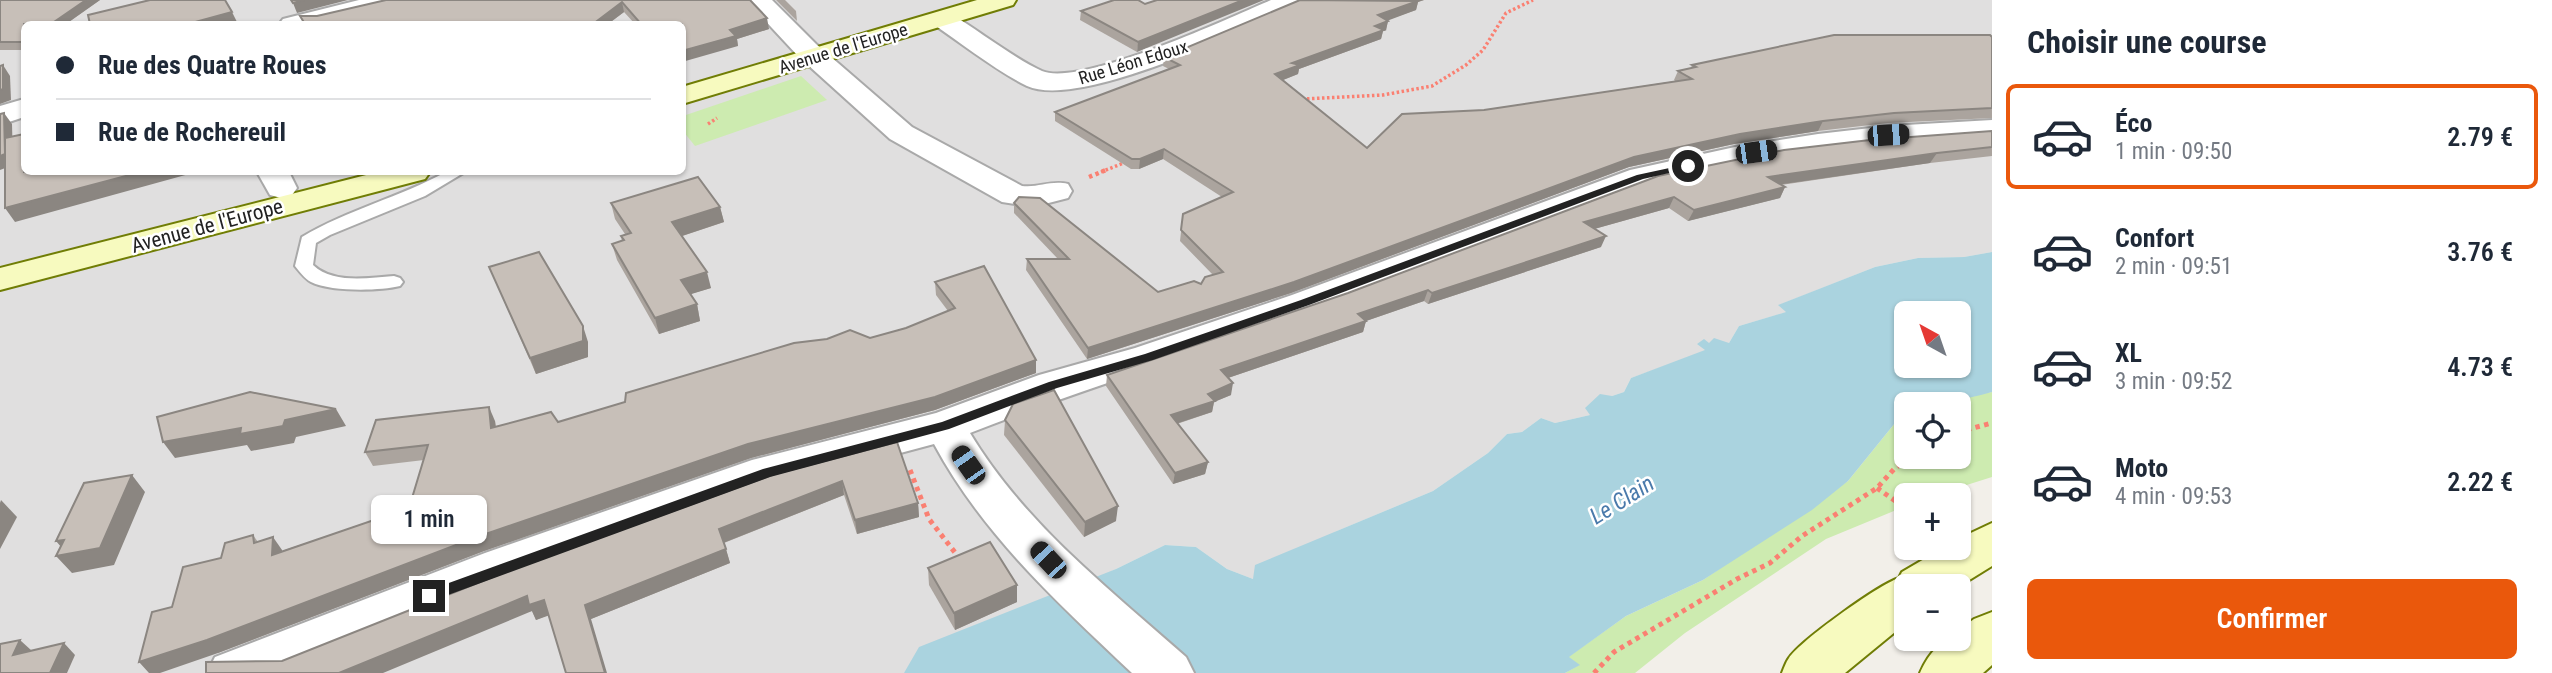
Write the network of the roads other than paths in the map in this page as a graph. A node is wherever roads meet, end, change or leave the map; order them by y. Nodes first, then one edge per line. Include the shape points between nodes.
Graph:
1 (390, 0) edge
2 (760, 0) edge
3 (1004, 0) edge
4 (1292, 0) edge
5 (942, 19) junction
6 (304, 21) edge
7 (816, 57) junction
8 (686, 95) edge
9 (21, 109) edge
10 (0, 116) edge
11 (1992, 129) edge
12 (402, 175) edge
13 (452, 175) edge
14 (1056, 191) road end
15 (0, 279) edge
16 (394, 282) dead end
17 (945, 426) junction
18 (1992, 542) edge
19 (1939, 574) edge
20 (1894, 604) edge
21 (1992, 634) edge
22 (233, 673) edge
23 (1168, 673) edge
24 (1808, 673) edge
25 (1946, 673) edge

1 - 6 street
2 - 7 street
3 - 5 main road, Avenue de l'Europe
4 - 5 street, Rue Léon Edoux via 1154,59 1072,81 1038,80
5 - 7 main road, Avenue de l'Europe
7 - 8 main road, Avenue de l'Europe
7 - 14 street via 901,133 1008,193 1033,197
9 - 10 street
11 - 17 street via 1818,143 1640,177 1305,303 1053,385
12 - 15 main road, Avenue de l'Europe
13 - 16 lane via 308,240 304,266 316,278 350,284
17 - 22 street via 768,472 502,567
17 - 23 street via 995,503 1066,579
18 - 19 main road
20 - 24 main road
21 - 25 main road

